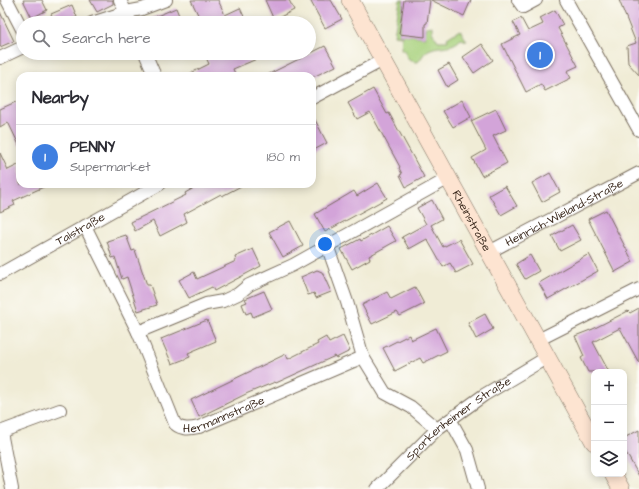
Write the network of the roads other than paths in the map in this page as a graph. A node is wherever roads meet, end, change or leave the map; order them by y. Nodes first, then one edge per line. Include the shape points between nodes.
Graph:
1 (7, 0) edge
2 (120, 0) edge
3 (166, 0) edge
4 (350, 0) edge
5 (518, 0) edge
6 (536, 0) edge
7 (566, 0) edge
8 (126, 12) junction
9 (114, 16) edge
10 (128, 16) edge
11 (16, 17) edge
12 (16, 50) edge
13 (0, 58) edge
14 (148, 60) edge
15 (383, 60) junction
16 (154, 72) edge
17 (316, 96) edge
18 (639, 130) edge
19 (639, 173) edge
20 (448, 178) junction
21 (153, 188) edge
22 (85, 226) junction
23 (327, 246) junction
24 (489, 252) junction
25 (0, 274) edge
26 (639, 288) edge
27 (138, 332) junction
28 (538, 340) junction
29 (363, 357) junction
30 (546, 358) junction
31 (60, 410) dead end
32 (451, 420) junction
33 (437, 429) junction
34 (1, 432) edge
35 (593, 441) edge
36 (615, 477) edge
37 (12, 489) edge
38 (377, 489) edge
39 (478, 489) edge
40 (621, 489) edge

1 - 11 street
2 - 8 street
3 - 8 street
4 - 15 street, Rheinstraße
5 - 6 street via 523,7
7 - 18 street
8 - 9 street
8 - 10 street
12 - 13 street
14 - 16 street
15 - 17 street
15 - 20 street, Rheinstraße
19 - 24 street, Heinrich-Wieland-Straße
20 - 23 street
20 - 24 street, Rheinstraße
21 - 22 street, Talstraße
22 - 25 street, Talstraße
22 - 27 street, Hermannstraße
23 - 27 street via 223,301 206,304
23 - 29 street
24 - 28 street, Rheinstraße
26 - 28 street
27 - 29 street, Hermannstraße via 175,424 179,428 199,427
28 - 30 street, Rheinstraße
29 - 33 street via 385,393 411,407
30 - 32 street, Sporkenheimer Straße via 484,395
30 - 35 street, Rheinstraße
31 - 34 street
32 - 33 street, Sporkenheimer Straße
32 - 39 street via 467,450
33 - 38 street, Sporkenheimer Straße
34 - 37 street
36 - 40 street

